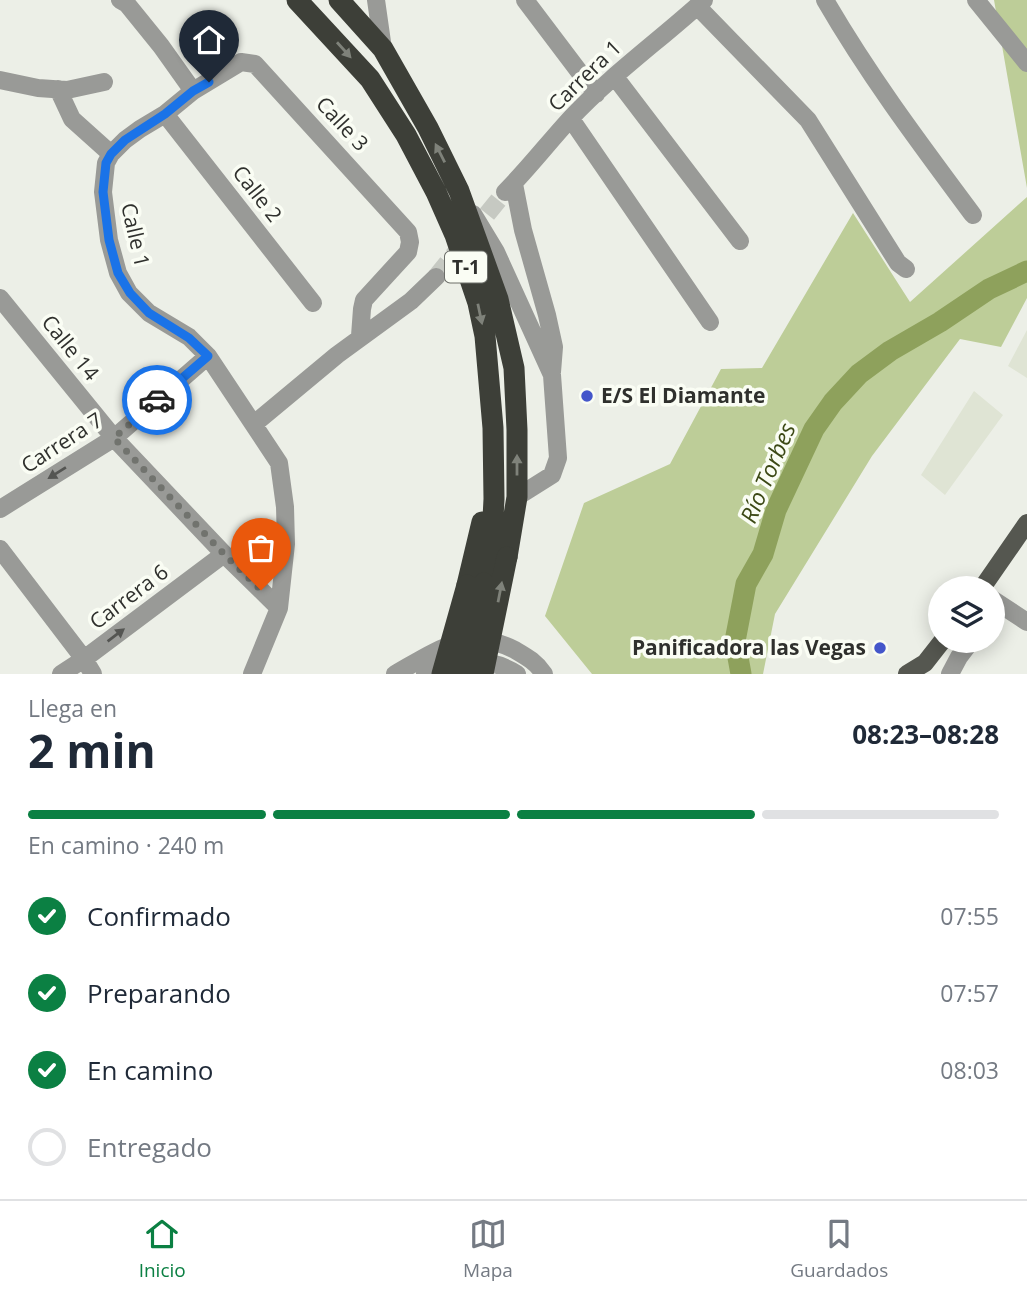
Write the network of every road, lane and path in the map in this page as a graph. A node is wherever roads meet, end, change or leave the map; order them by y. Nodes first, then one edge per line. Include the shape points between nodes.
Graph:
1 (120, 0) edge
2 (297, 0) edge
3 (339, 0) edge
4 (376, 0) edge
5 (524, 0) edge
6 (825, 0) edge
7 (976, 0) edge
8 (701, 3) edge
9 (383, 49) junction
10 (1027, 63) edge
11 (615, 76) junction
12 (0, 80) edge
13 (104, 82) dead end
14 (58, 89) junction
15 (193, 91) junction
16 (596, 94) junction
17 (165, 114) junction
18 (571, 119) junction
19 (111, 154) junction
20 (459, 191) junction
21 (972, 215) dead end
22 (740, 241) dead end
23 (905, 269) dead end
24 (436, 277) tunnel mouth
25 (1, 303) edge
26 (313, 303) dead end
27 (710, 323) dead end
28 (360, 337) junction
29 (208, 356) junction
30 (552, 375) junction
31 (254, 424) junction
32 (114, 438) junction
33 (517, 497) junction
34 (0, 509) edge
35 (1027, 523) edge
36 (0, 549) edge
37 (224, 554) junction
38 (990, 576) edge
39 (476, 584) junction
40 (279, 608) junction
41 (1005, 610) edge
42 (1027, 622) edge
43 (934, 653) edge
44 (962, 653) edge
45 (89, 666) edge
46 (924, 669) edge
47 (61, 674) edge
48 (251, 674) edge
49 (395, 674) edge
50 (425, 674) edge
51 (442, 674) edge
52 (462, 674) edge
53 (483, 674) edge
54 (517, 674) edge
55 (544, 674) edge
56 (906, 674) edge
57 (950, 674) edge

1 - 15 street
2 -> 39 highway, T-1 via 370,79 407,135 455,235 478,303 493,428 494,499 492,537
3 - 9 highway, T-1
4 - 9 street
5 - 16 street
6 - 21 street via 900,117
7 - 10 street
8 - 11 street, Carrera 1
8 - 23 street via 808,120
20 -> 9 highway, T-1
11 - 16 street, Carrera 1
11 - 22 street
12 - 14 street
13 - 14 street
14 - 19 street via 72,119
15 - 17 street, Calle 3
15 - 28 street, Calle 3 via 241,62 256,64 408,232 408,252 364,300
16 - 18 street, Carrera 1
17 - 19 street
17 - 26 street, Calle 2
18 - 27 street
18 - 30 street, Carrera 1 via 509,188 547,315 554,347
19 - 29 street, Calle 1 via 103,192 118,273 149,313
20 - 30 street via 496,252
33 -> 20 highway, T-1 via 514,368 498,299
24 - 28 street
25 - 32 street, Calle 14
28 - 31 street
29 - 31 street, Calle 1
29 - 32 street, Carrera 7
30 - 33 street via 558,458 552,475
31 - 40 street, Calle 1 via 279,463 282,483 286,544
32 -> 34 street, Carrera 7
32 - 37 street, Calle 14
53 -> 33 highway, T-1, bridge
35 - 38 main road
36 - 45 street
37 - 40 street, Calle 14
45 -> 37 street, Carrera 6
39 - 51 highway, bridge
39 - 52 highway, T-1, bridge
40 - 48 street, Calle 1
41 - 42 street
43 - 46 main road
44 - 57 street
45 - 47 street, Carrera 6
46 - 56 main road
49 - 55 street via 459,641 479,639 530,658
50 - 54 street via 471,661 500,664

